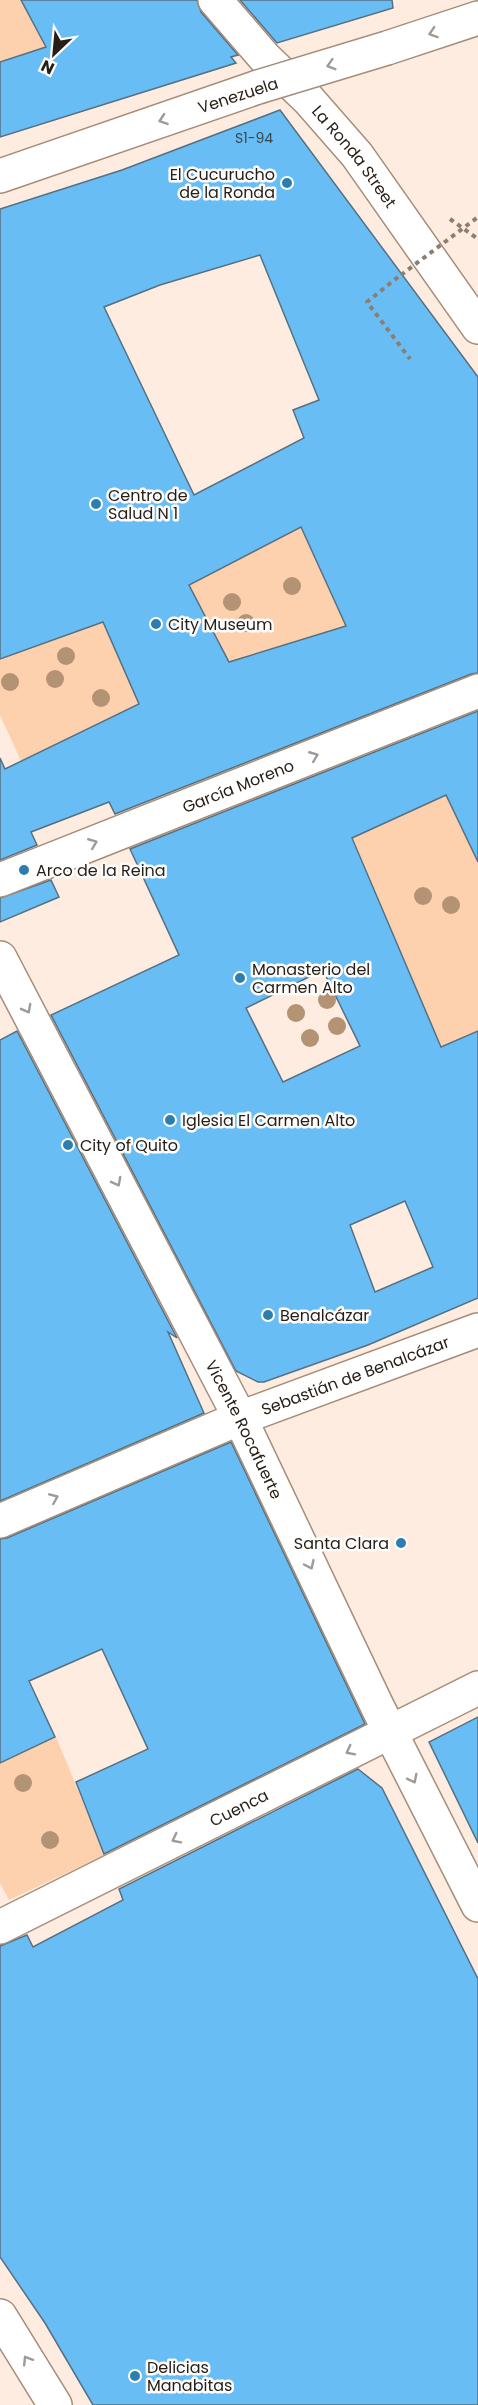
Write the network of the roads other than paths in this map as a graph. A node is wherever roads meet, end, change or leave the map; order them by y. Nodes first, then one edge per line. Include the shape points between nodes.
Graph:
1 (215, 0) edge
2 (478, 18) edge
3 (0, 176) edge
4 (478, 327) edge
5 (478, 691) edge
6 (0, 880) edge
7 (0, 958) edge
8 (478, 1330) edge
9 (240, 1418) junction
10 (0, 1521) edge
11 (478, 1688) edge
12 (390, 1732) junction
13 (478, 1905) edge
14 (0, 1927) edge
15 (0, 2316) edge
16 (55, 2405) edge

1 - 4 street, La Ronda Street via 357,155
2 -> 3 street, Venezuela, bridge via 258,87
6 -> 5 street, García Moreno
7 -> 9 street, Vicente Rocafuerte
8 - 9 street, Sebastián de Benalcázar
10 -> 9 street, Sebastián de Benalcázar
9 -> 12 street, Vicente Rocafuerte
11 - 12 street, Cuenca
12 -> 13 street, Vicente Rocafuerte
12 -> 14 street, Cuenca
16 -> 15 street

